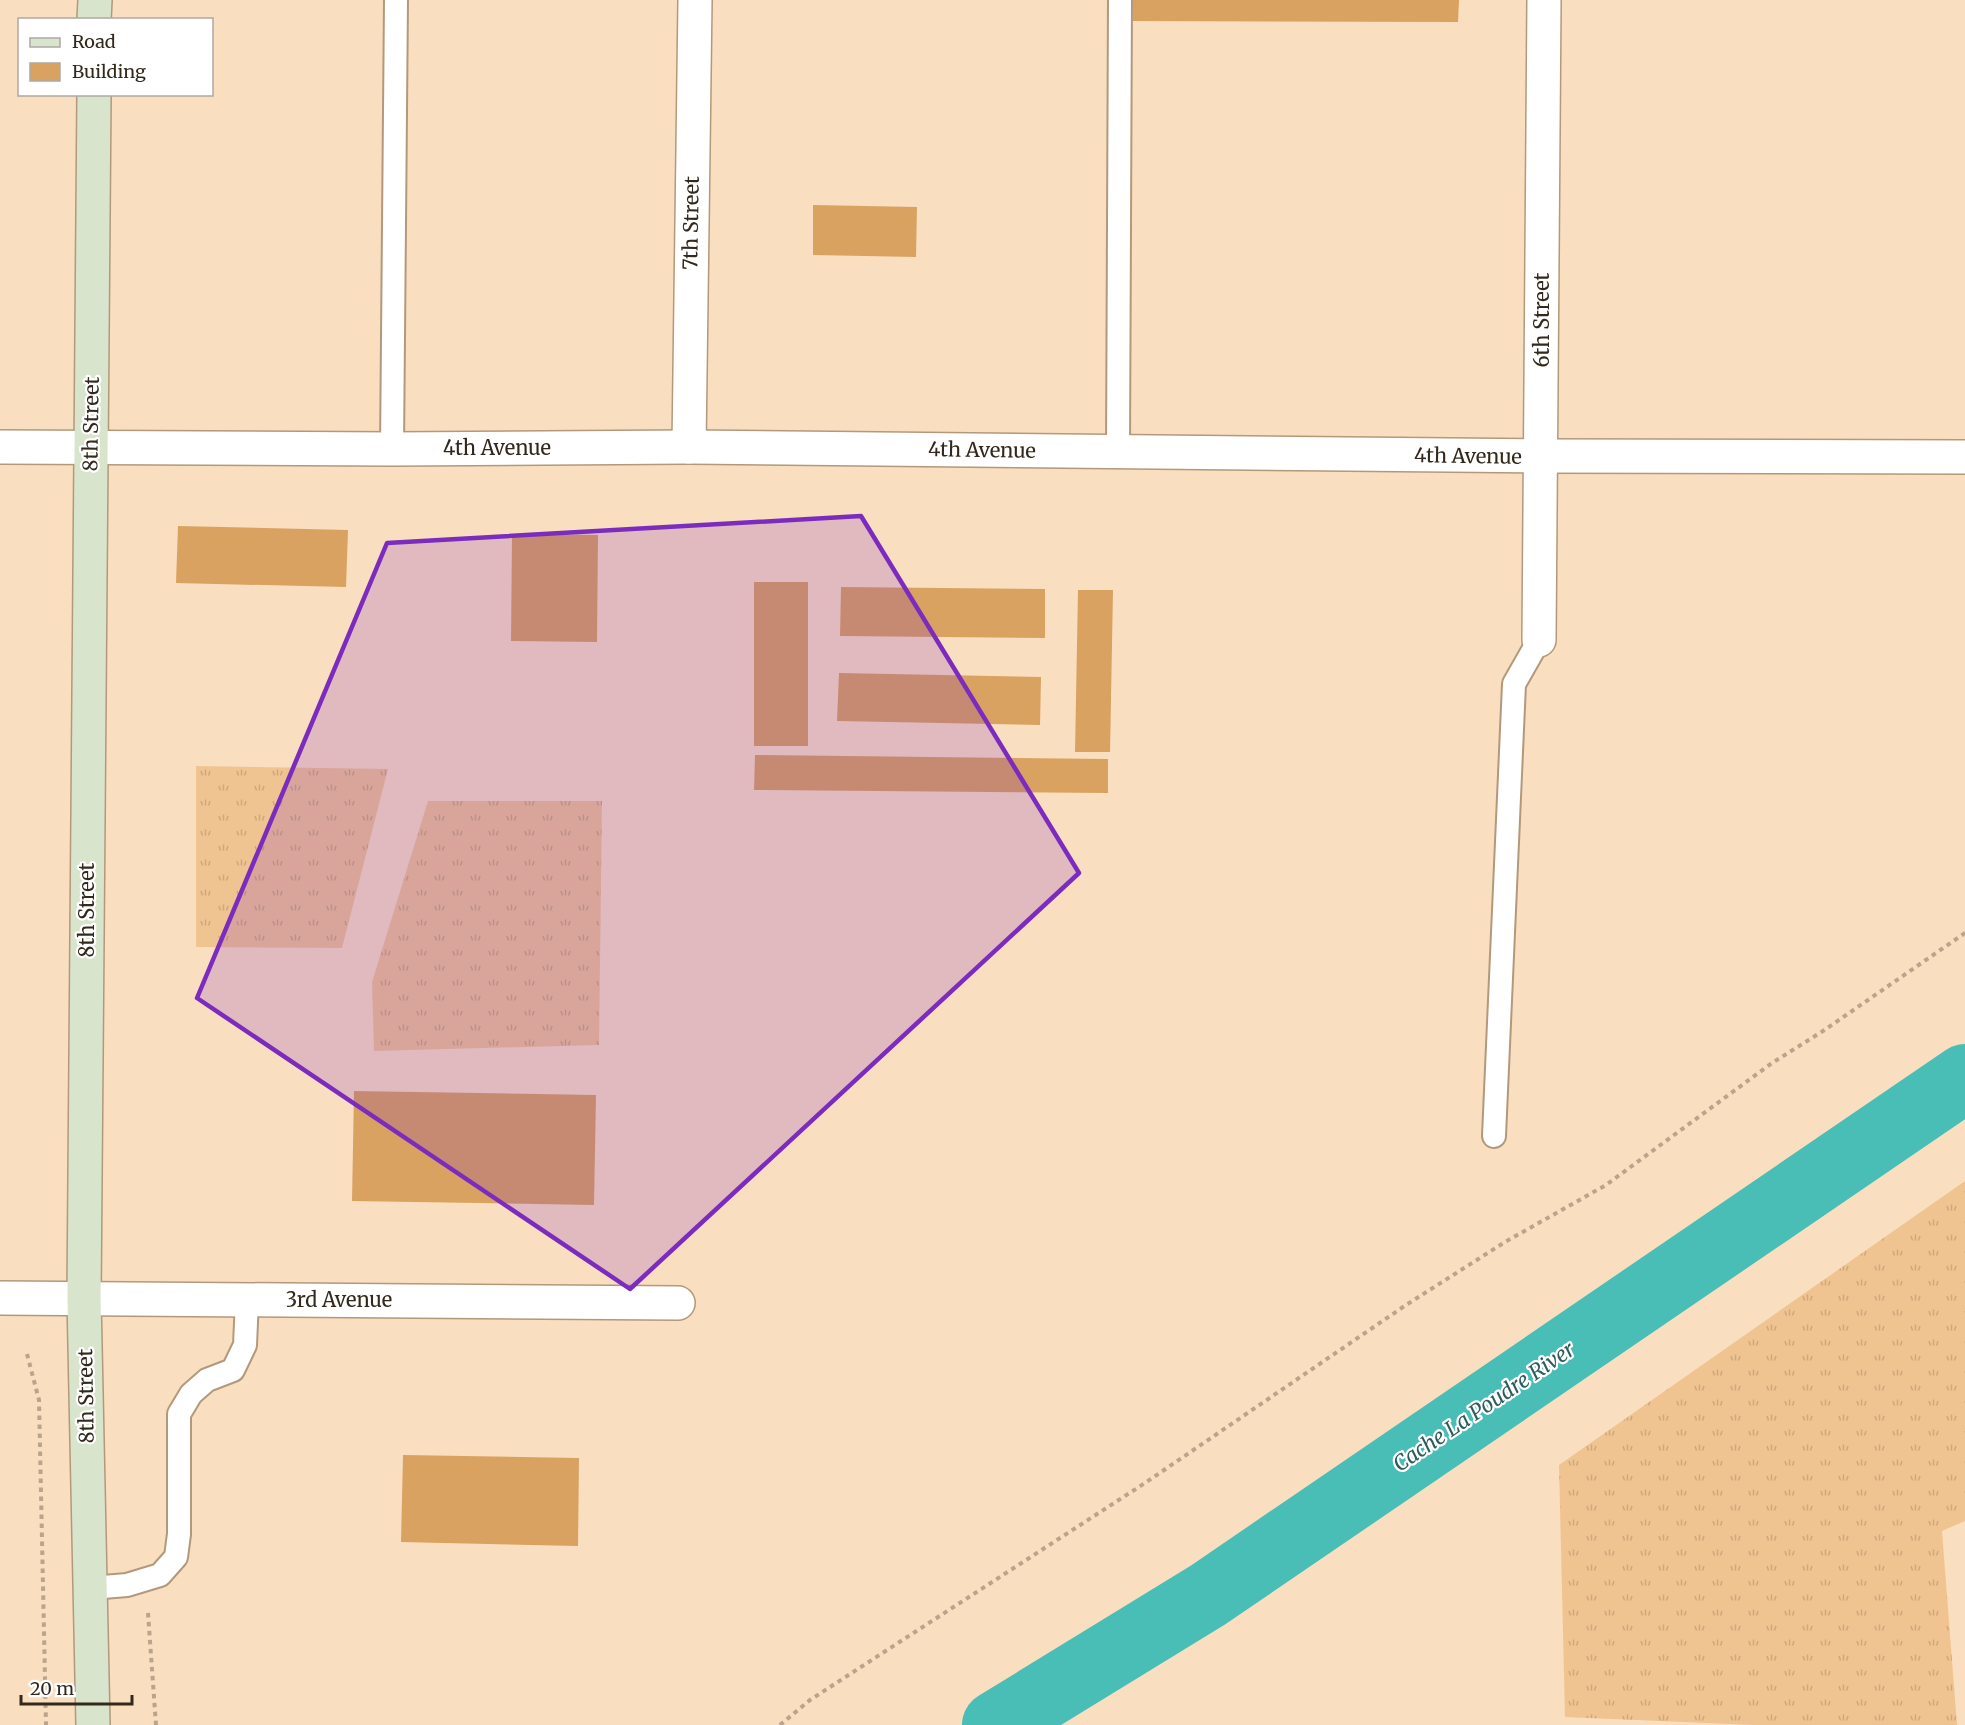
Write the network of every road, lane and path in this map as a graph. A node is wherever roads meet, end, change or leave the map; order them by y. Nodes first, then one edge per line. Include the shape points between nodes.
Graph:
1 (94, 0) edge
2 (396, 0) edge
3 (694, 0) edge
4 (1120, 0) edge
5 (1544, 0) edge
6 (94, 18) edge
7 (94, 96) edge
8 (0, 447) edge
9 (689, 447) junction
10 (91, 448) junction
11 (392, 449) junction
12 (1118, 452) junction
13 (1541, 456) junction
14 (1965, 457) edge
15 (1539, 640) joint
16 (1965, 933) edge
17 (1494, 1136) dead end
18 (0, 1298) edge
19 (84, 1298) junction
20 (247, 1300) junction
21 (678, 1303) dead end
22 (27, 1354) dead end
23 (91, 1588) junction
24 (148, 1612) dead end
25 (46, 1725) edge
26 (93, 1725) edge
27 (156, 1725) edge
28 (780, 1725) edge

1 - 6 main road
2 - 11 lane
3 - 9 street, 7th Street
4 - 12 lane
5 - 13 street, 6th Street
7 - 10 main road, 8th Street
8 - 10 street, 4th Avenue
9 - 11 street, 4th Avenue
9 - 12 street, 4th Avenue
10 - 11 street, 4th Avenue
10 - 19 main road, 8th Street
12 - 13 street, 4th Avenue
13 - 14 street, 4th Avenue
13 - 15 street, 6th Street
15 - 17 lane via 1514,684
16 - 28 path via 1772,1063 1606,1185 1406,1305 1144,1483 810,1700
18 - 19 street, 3rd Avenue
19 - 20 street, 3rd Avenue
19 - 23 main road, 8th Street
20 - 21 street, 3rd Avenue
20 - 23 lane via 245,1345 233,1370 207,1380 191,1394 179,1414 176,1557 160,1575 127,1585
22 - 25 path via 39,1400
23 - 26 main road, 8th Street
24 - 27 path

